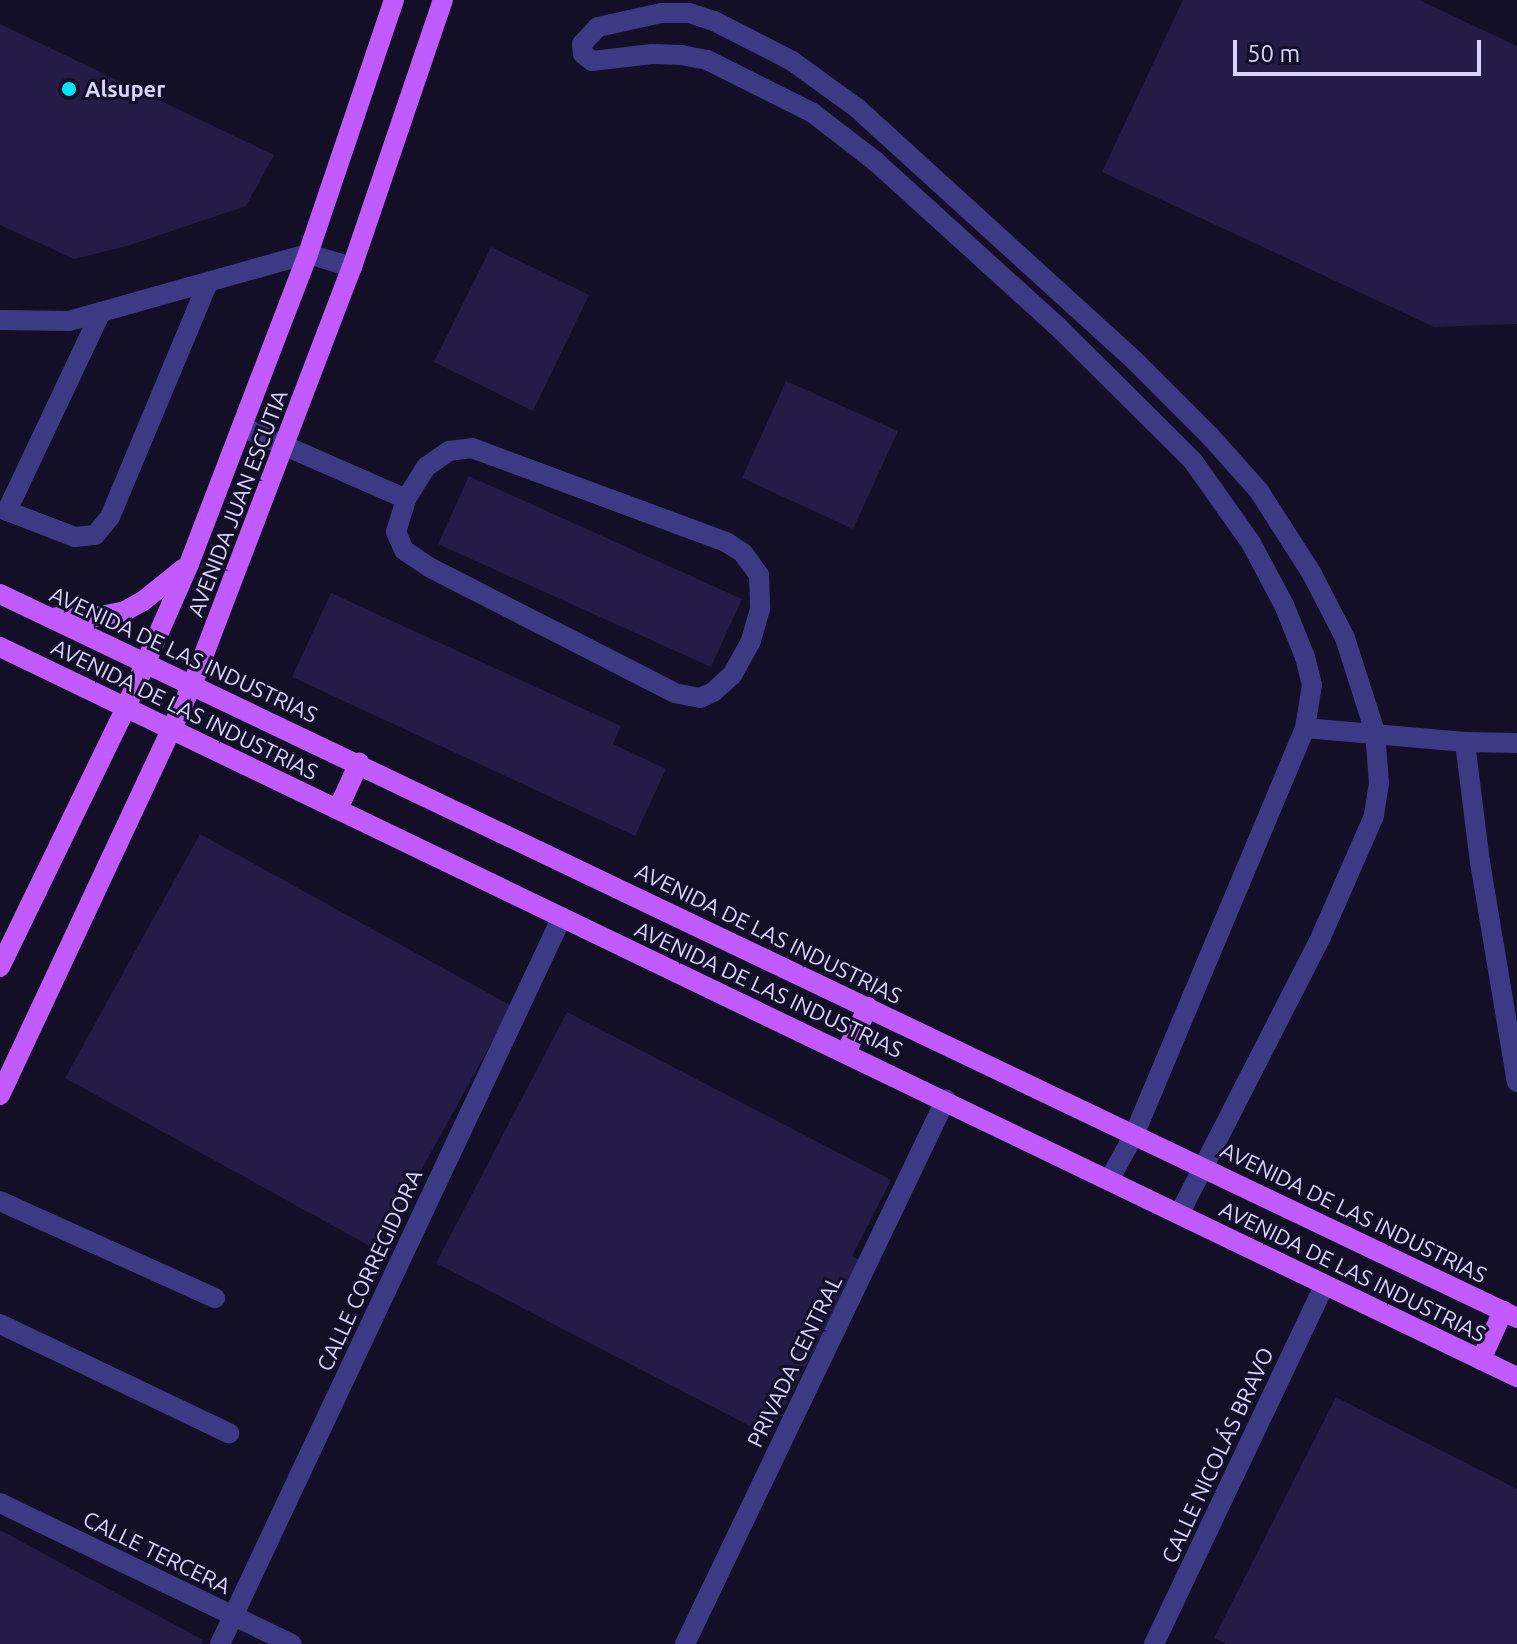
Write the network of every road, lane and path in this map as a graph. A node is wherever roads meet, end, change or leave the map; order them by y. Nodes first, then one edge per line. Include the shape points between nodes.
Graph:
1 (394, 0) edge
2 (443, 0) edge
3 (308, 254) junction
4 (352, 267) junction
5 (207, 285) junction
6 (101, 312) junction
7 (0, 320) edge
8 (242, 427) junction
9 (285, 445) junction
10 (406, 499) junction
11 (4, 510) edge
12 (189, 564) junction
13 (0, 594) edge
14 (48, 617) junction
15 (0, 647) edge
16 (146, 662) junction
17 (193, 683) junction
18 (126, 707) junction
19 (1305, 728) junction
20 (172, 729) junction
21 (1375, 732) junction
22 (1465, 742) junction
23 (1517, 743) edge
24 (359, 763) junction
25 (338, 809) junction
26 (562, 917) junction
27 (0, 967) edge
28 (868, 1007) junction
29 (846, 1052) junction
30 (1517, 1082) edge
31 (0, 1095) edge
32 (946, 1099) junction
33 (1134, 1135) junction
34 (1202, 1166) junction
35 (1109, 1180) junction
36 (0, 1201) edge
37 (1179, 1214) junction
38 (1324, 1286) junction
39 (215, 1298) dead end
40 (1510, 1314) edge
41 (0, 1324) edge
42 (1481, 1360) junction
43 (1517, 1377) edge
44 (229, 1433) dead end
45 (0, 1503) edge
46 (234, 1615) junction
47 (220, 1644) edge
48 (292, 1644) edge
49 (685, 1644) edge
50 (1154, 1644) edge

1 - 3 main road, AVENIDA JUAN ESCUTIA
2 - 4 main road, AVENIDA JUAN ESCUTIA
3 - 4 street
3 - 5 street
3 - 8 main road, AVENIDA JUAN ESCUTIA
4 - 9 main road, AVENIDA JUAN ESCUTIA
5 - 6 street
5 - 11 street via 103,529 75,537
6 - 7 street via 69,321
6 - 11 street
8 - 9 street
8 - 12 main road, AVENIDA JUAN ESCUTIA
9 - 10 street
9 - 17 main road, AVENIDA JUAN ESCUTIA
10 - 10 street via 396,532 415,559 675,693 700,698 713,692 732,675 751,641 760,609 759,575 752,562 726,542 472,448 436,458
12 - 14 main road via 125,611 90,618
12 - 16 main road, AVENIDA JUAN ESCUTIA
13 - 14 main road, AVENIDA DE LAS INDUSTRIAS
14 - 16 main road, AVENIDA DE LAS INDUSTRIAS
15 - 18 main road, AVENIDA DE LAS INDUSTRIAS
16 - 17 main road, AVENIDA DE LAS INDUSTRIAS
16 - 18 main road, AVENIDA JUAN ESCUTIA
17 - 20 main road, AVENIDA JUAN ESCUTIA
17 - 24 main road, AVENIDA DE LAS INDUSTRIAS
18 - 20 main road, AVENIDA DE LAS INDUSTRIAS
18 - 27 main road, AVENIDA JUAN ESCUTIA
19 - 21 street
19 - 21 street via 1312,685 1305,657 1251,543 1193,461 1057,326 875,161 813,113 707,60 652,54 592,61 583,54 584,37 598,27 638,16 689,13 792,61 880,129 1134,360 1259,491 1345,638
19 - 33 street
20 - 25 main road, AVENIDA DE LAS INDUSTRIAS
20 - 31 main road, AVENIDA JUAN ESCUTIA
21 - 22 street
21 - 34 street via 1379,783 1362,849
22 - 23 street
22 - 30 street
24 - 25 main road
24 - 28 main road, AVENIDA DE LAS INDUSTRIAS
25 - 26 main road, AVENIDA DE LAS INDUSTRIAS
26 - 29 main road, AVENIDA DE LAS INDUSTRIAS
26 - 46 street, CALLE CORREGIDORA
28 - 29 main road
28 - 33 main road, AVENIDA DE LAS INDUSTRIAS
29 - 32 main road, AVENIDA DE LAS INDUSTRIAS
32 - 35 main road, AVENIDA DE LAS INDUSTRIAS
32 - 49 street, PRIVADA CENTRAL
33 - 34 main road, AVENIDA DE LAS INDUSTRIAS
33 - 35 street
34 - 37 street
34 - 40 main road, AVENIDA DE LAS INDUSTRIAS
35 - 37 main road, AVENIDA DE LAS INDUSTRIAS
36 - 39 street
37 - 38 main road, AVENIDA DE LAS INDUSTRIAS
38 - 42 main road, AVENIDA DE LAS INDUSTRIAS
38 - 50 street, CALLE NICOLÁS BRAVO
40 - 42 main road
41 - 44 street
42 - 43 main road, AVENIDA DE LAS INDUSTRIAS
45 - 46 street, CALLE TERCERA
46 - 47 street, CALLE CORREGIDORA
46 - 48 street, CALLE TERCERA

